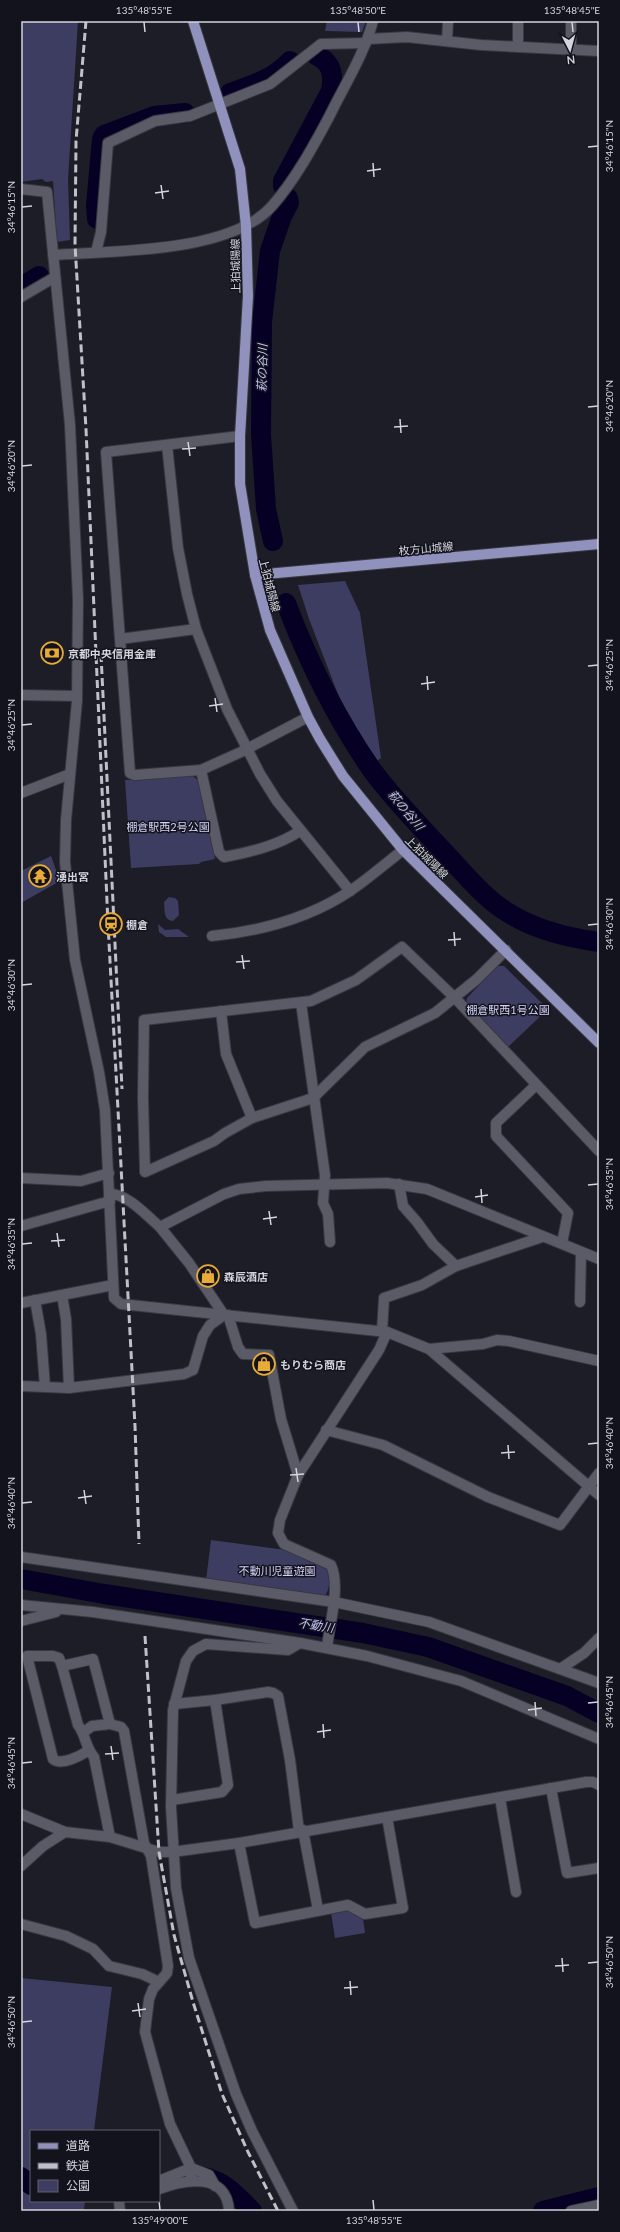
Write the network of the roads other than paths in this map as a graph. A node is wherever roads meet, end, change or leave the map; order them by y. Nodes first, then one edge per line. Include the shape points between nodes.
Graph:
1 (193, 21) edge
2 (373, 21) edge
3 (448, 21) edge
4 (518, 21) edge
5 (571, 21) edge
6 (367, 41) junction
7 (447, 41) junction
8 (518, 47) junction
9 (571, 50) junction
10 (599, 51) edge
11 (221, 106) junction
12 (21, 189) edge
13 (246, 226) junction
14 (96, 252) junction
15 (53, 255) junction
16 (55, 277) junction
17 (21, 297) edge
18 (240, 436) junction
19 (167, 445) junction
20 (599, 544) edge
21 (254, 575) junction
22 (196, 629) junction
23 (120, 639) junction
24 (21, 694) edge
25 (76, 696) junction
26 (308, 717) junction
27 (247, 748) junction
28 (201, 770) junction
29 (70, 774) junction
30 (21, 793) edge
31 (300, 831) junction
32 (403, 850) junction
33 (350, 891) junction
34 (212, 936) dead end
35 (506, 950) junction
36 (455, 998) junction
37 (301, 1003) junction
38 (221, 1011) junction
39 (599, 1042) edge
40 (535, 1086) junction
41 (313, 1098) junction
42 (252, 1118) junction
43 (599, 1151) edge
44 (109, 1173) junction
45 (21, 1178) edge
46 (322, 1184) junction
47 (400, 1184) junction
48 (110, 1197) junction
49 (21, 1226) edge
50 (160, 1228) junction
51 (542, 1237) junction
52 (330, 1242) dead end
53 (562, 1243) junction
54 (581, 1252) junction
55 (599, 1259) edge
56 (456, 1266) junction
57 (113, 1285) junction
58 (62, 1295) junction
59 (34, 1300) junction
60 (580, 1302) dead end
61 (21, 1303) edge
62 (226, 1315) junction
63 (385, 1332) junction
64 (429, 1349) junction
65 (599, 1361) edge
66 (21, 1386) edge
67 (45, 1387) junction
68 (69, 1388) junction
69 (326, 1430) junction
70 (599, 1473) edge
71 (298, 1475) junction
72 (589, 1486) junction
73 (599, 1495) edge
74 (21, 1557) edge
75 (21, 1605) edge
76 (333, 1605) junction
77 (64, 1610) junction
78 (21, 1622) edge
79 (599, 1638) edge
80 (300, 1643) junction
81 (327, 1645) junction
82 (62, 1666) junction
83 (560, 1669) junction
84 (599, 1683) edge
85 (215, 1700) junction
86 (174, 1704) junction
87 (110, 1724) junction
88 (84, 1732) junction
89 (599, 1739) edge
90 (88, 1751) junction
91 (599, 1785) edge
92 (551, 1788) junction
93 (500, 1798) junction
94 (172, 1800) junction
95 (21, 1814) edge
96 (387, 1817) junction
97 (301, 1831) junction
98 (64, 1832) junction
99 (110, 1838) junction
100 (239, 1843) junction
101 (146, 1849) junction
102 (172, 1852) junction
103 (21, 1866) edge
104 (599, 1868) edge
105 (516, 1892) dead end
106 (318, 1910) junction
107 (21, 1924) edge
108 (159, 1982) junction
109 (191, 2174) junction
110 (160, 2181) edge
111 (160, 2190) edge
112 (599, 2205) edge
113 (229, 2211) edge
114 (292, 2211) edge
115 (570, 2211) edge

1 - 11 main road, 上狛城陽線
2 - 6 street
3 - 7 street
4 - 8 street
5 - 9 street
6 - 7 street via 407,37
6 - 11 street via 321,44 270,84
6 - 13 street via 300,168 272,207
7 - 8 street
8 - 9 street
9 - 10 street
11 - 13 main road, 上狛城陽線 via 240,169
11 - 14 street via 190,116 155,121 108,143 101,232
12 - 15 street via 47,192
13 - 14 street via 222,237 187,245
13 - 18 main road, 上狛城陽線 via 248,296
14 - 15 street
15 - 16 street
16 - 17 street
16 - 25 street via 71,433 78,599
18 - 19 street
18 - 21 main road, 上狛城陽線 via 240,484
19 - 22 street via 178,548
19 - 23 street via 106,452
20 - 21 main road, 枚方山城線
21 - 26 main road, 上狛城陽線 via 270,630
22 - 23 street
22 - 27 street via 227,709
23 - 28 street via 130,773 135,775
24 - 25 street
25 - 29 street
26 - 27 street
26 - 32 main road, 上狛城陽線 via 344,776
27 - 28 street
27 - 31 street via 277,801
28 - 31 street via 219,852 224,857 252,852
29 - 30 street
29 - 44 street via 66,820 67,878 75,960 99,1072 105,1110
31 - 33 street
32 - 33 street
32 - 35 main road, 上狛城陽線
33 - 34 street via 309,913 280,924 243,933
35 - 36 street
35 - 39 main road, 上狛城陽線
36 - 37 street via 402,947 356,980 326,995
36 - 40 street
36 - 41 street via 435,1013 365,1047
37 - 38 street
37 - 41 street
38 - 42 street via 226,1054
38 - 42 street via 144,1020 145,1172 214,1141
40 - 43 street
40 - 53 street via 496,1123 496,1136 568,1212
41 - 42 street
41 - 46 street via 324,1175
44 - 45 street via 81,1181
44 - 48 street
46 - 47 street
46 - 50 street via 239,1188
46 - 52 street
47 - 51 street via 427,1189
47 - 56 street via 402,1206 433,1244
48 - 49 street
48 - 50 street via 115,1194 136,1207
48 - 57 street
50 - 62 street
51 - 53 street
51 - 56 street
53 - 54 street
54 - 55 street
54 - 60 street
56 - 63 street via 422,1284 384,1298
57 - 58 street
57 - 62 street via 114,1298 121,1304
58 - 59 street
58 - 68 street via 66,1319
59 - 61 street
59 - 67 street via 40,1323
62 - 63 street
62 - 68 street via 210,1325 202,1336 197,1361 193,1370 189,1372
62 - 71 street via 243,1354 269,1355 281,1419
63 - 64 street
63 - 69 street via 379,1350
64 - 65 street via 483,1344 497,1340
64 - 72 street
66 - 67 street
67 - 68 street
69 - 71 street
69 - 72 street via 384,1445 488,1497 560,1525
70 - 72 street
71 - 76 street via 280,1520 279,1537 289,1547 331,1565 335,1572
72 - 73 street
74 - 76 street
75 - 77 street
76 - 81 street
76 - 83 street via 429,1622
77 - 78 street
77 - 80 street
79 - 83 street via 584,1653
80 - 81 street
80 - 86 street via 288,1650 206,1644 201,1646 193,1651 186,1662
81 - 89 street via 461,1682
82 - 87 street via 92,1659
82 - 88 street via 78,1725
82 - 90 street via 59,1658 53,1656 27,1656 53,1759 60,1761 80,1756
83 - 84 street
85 - 86 street
85 - 94 street via 227,1788 222,1792
85 - 97 street via 268,1692 278,1696
86 - 94 street
87 - 88 street via 92,1726
87 - 101 street via 120,1727 124,1732
88 - 90 street
90 - 99 street via 94,1757
91 - 92 street via 593,1782
92 - 93 street
92 - 104 street via 567,1873
93 - 96 street
93 - 105 street
94 - 102 street
95 - 98 street
96 - 97 street
96 - 106 street via 403,1908 365,1914 348,1905
97 - 100 street
97 - 106 street
98 - 99 street
98 - 103 street via 43,1846
99 - 101 street
100 - 102 street
100 - 106 street via 255,1923
101 - 102 street
101 - 108 street via 151,1856 168,1966
102 - 114 street via 176,1888 190,1958 222,2056 252,2131
107 - 108 street via 66,1936 93,1949 109,1966 142,1974
108 - 109 street via 149,1999 146,2032 170,2124
109 - 110 street
109 - 111 street
109 - 113 street via 209,2175 225,2192 229,2200
112 - 115 street

